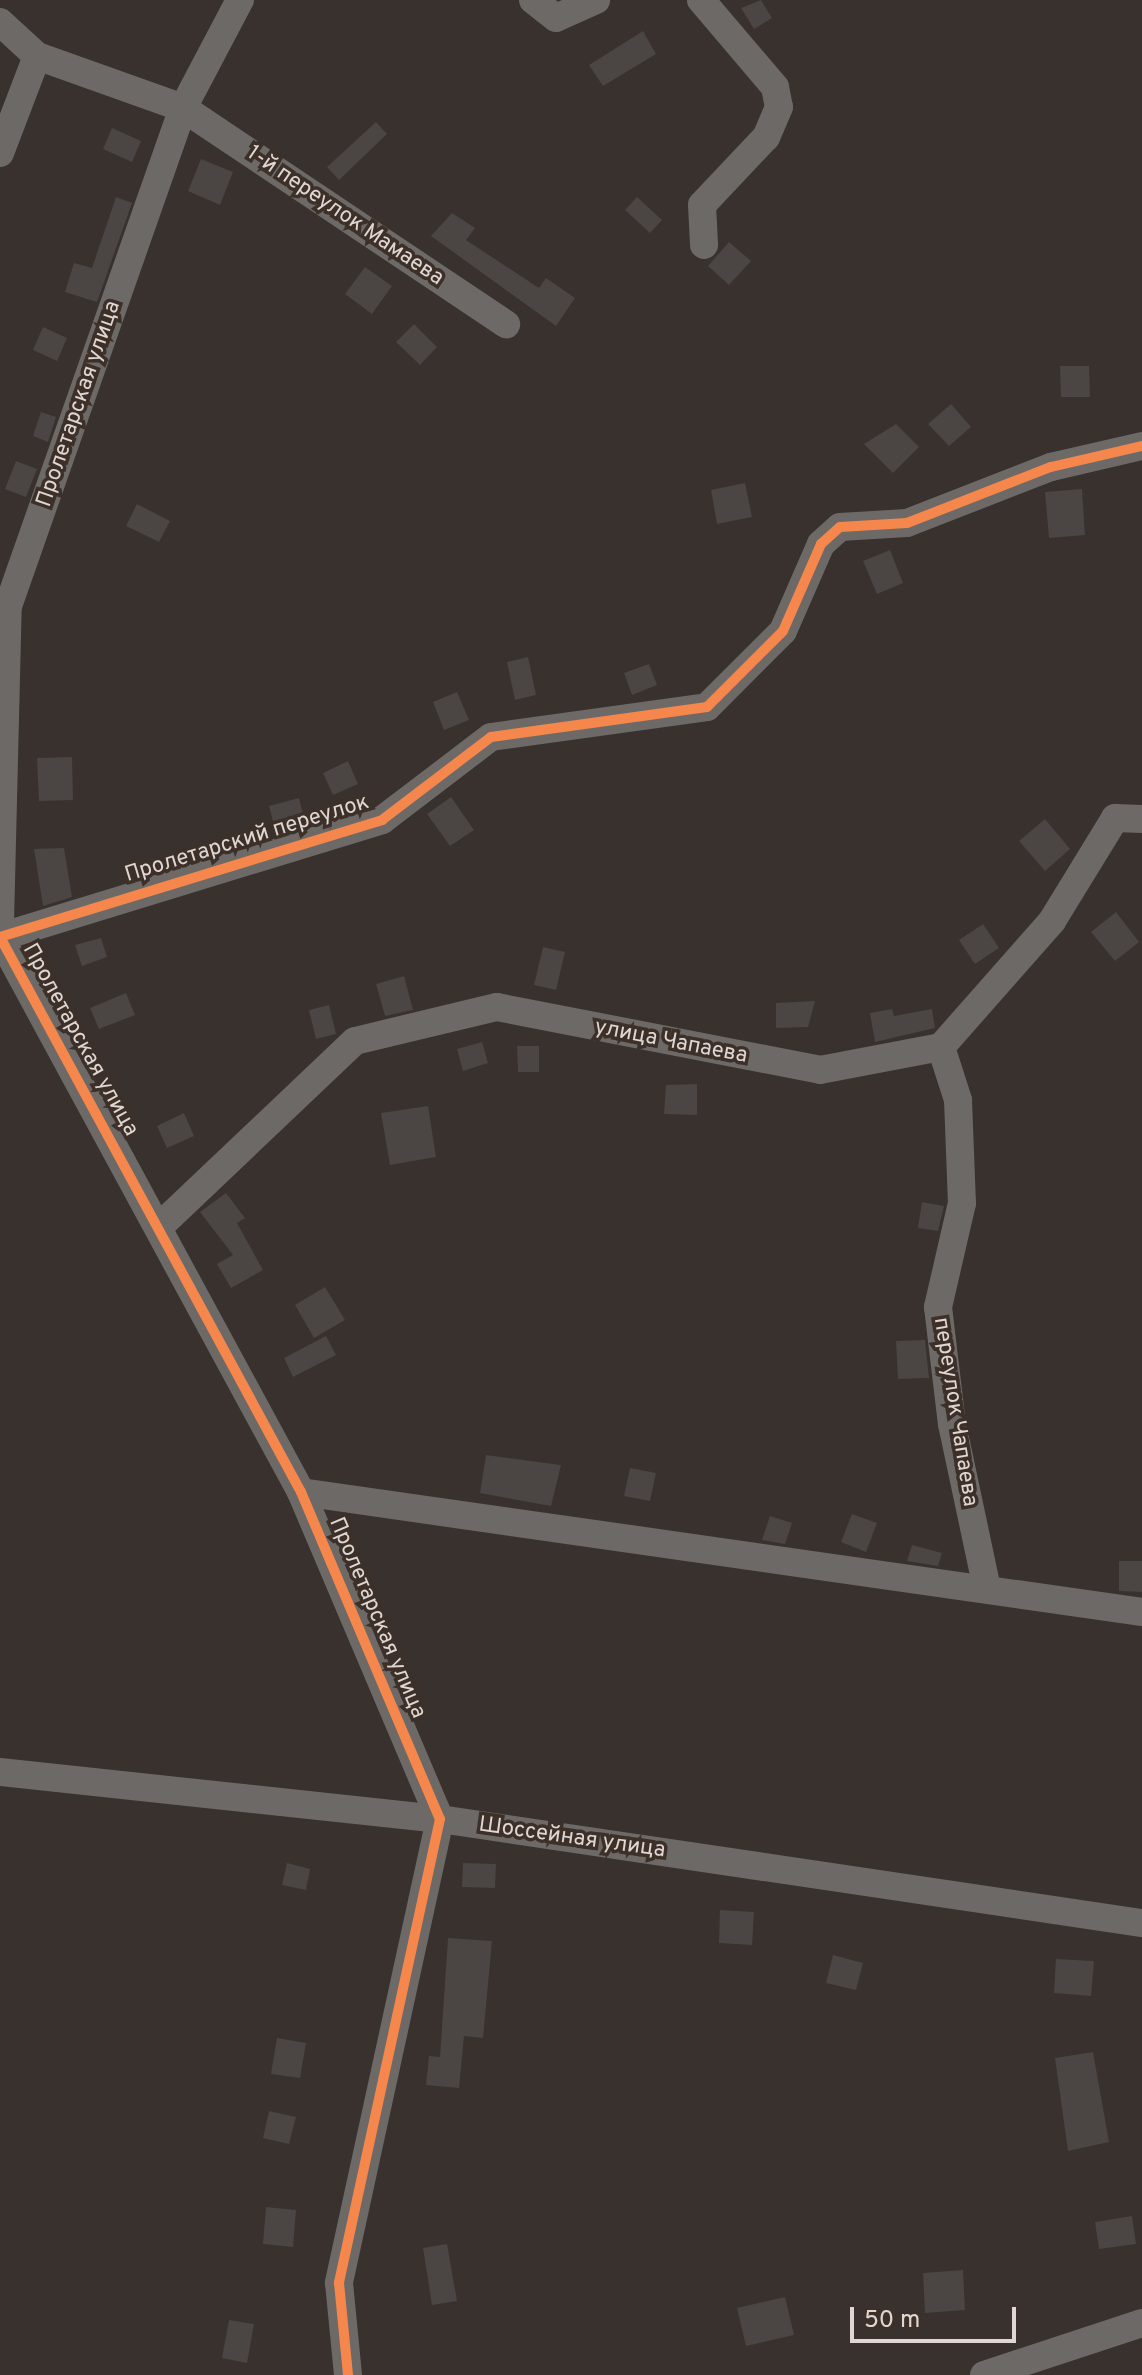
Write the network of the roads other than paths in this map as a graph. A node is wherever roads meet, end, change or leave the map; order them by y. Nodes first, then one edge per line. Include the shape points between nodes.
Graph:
1 (240, 0) edge
2 (533, 0) edge
3 (596, 0) edge
4 (701, 0) edge
5 (0, 22) edge
6 (37, 56) junction
7 (183, 108) junction
8 (0, 153) edge
9 (704, 245) dead end
10 (506, 324) dead end
11 (1142, 446) edge
12 (1142, 819) edge
13 (0, 923) edge
14 (0, 937) edge
15 (941, 1047) junction
16 (161, 1225) junction
17 (301, 1492) junction
18 (987, 1589) junction
19 (1142, 1612) edge
20 (0, 1772) edge
21 (440, 1819) junction
22 (1142, 1923) edge
23 (1142, 2323) edge
24 (348, 2375) edge
25 (984, 2375) edge

1 - 7 street, Пролетарская улица
2 - 3 street via 556,18
4 - 9 street via 775,87 779,107 766,137 702,205
5 - 6 street
6 - 7 street, 1-й переулок Мамаева
6 - 8 street
7 - 10 street, 1-й переулок Мамаева
7 - 13 street, Пролетарская улица via 8,606
11 - 14 street, Пролетарский переулок via 1040,470 907,523 840,527 821,544 783,631 707,707 491,737 382,820
12 - 15 street via 1115,818 1052,921
14 - 16 street, Пролетарская улица
15 - 16 street, улица Чапаева via 820,1070 497,1007 355,1041
15 - 18 street, переулок Чапаева via 958,1100 962,1203 938,1307 952,1424
16 - 17 street, Пролетарская улица
17 - 18 street
17 - 21 street, Пролетарская улица
18 - 19 street
20 - 21 street, Шоссейная улица
21 - 22 street, Шоссейная улица
21 - 24 street via 339,2283
23 - 25 street

